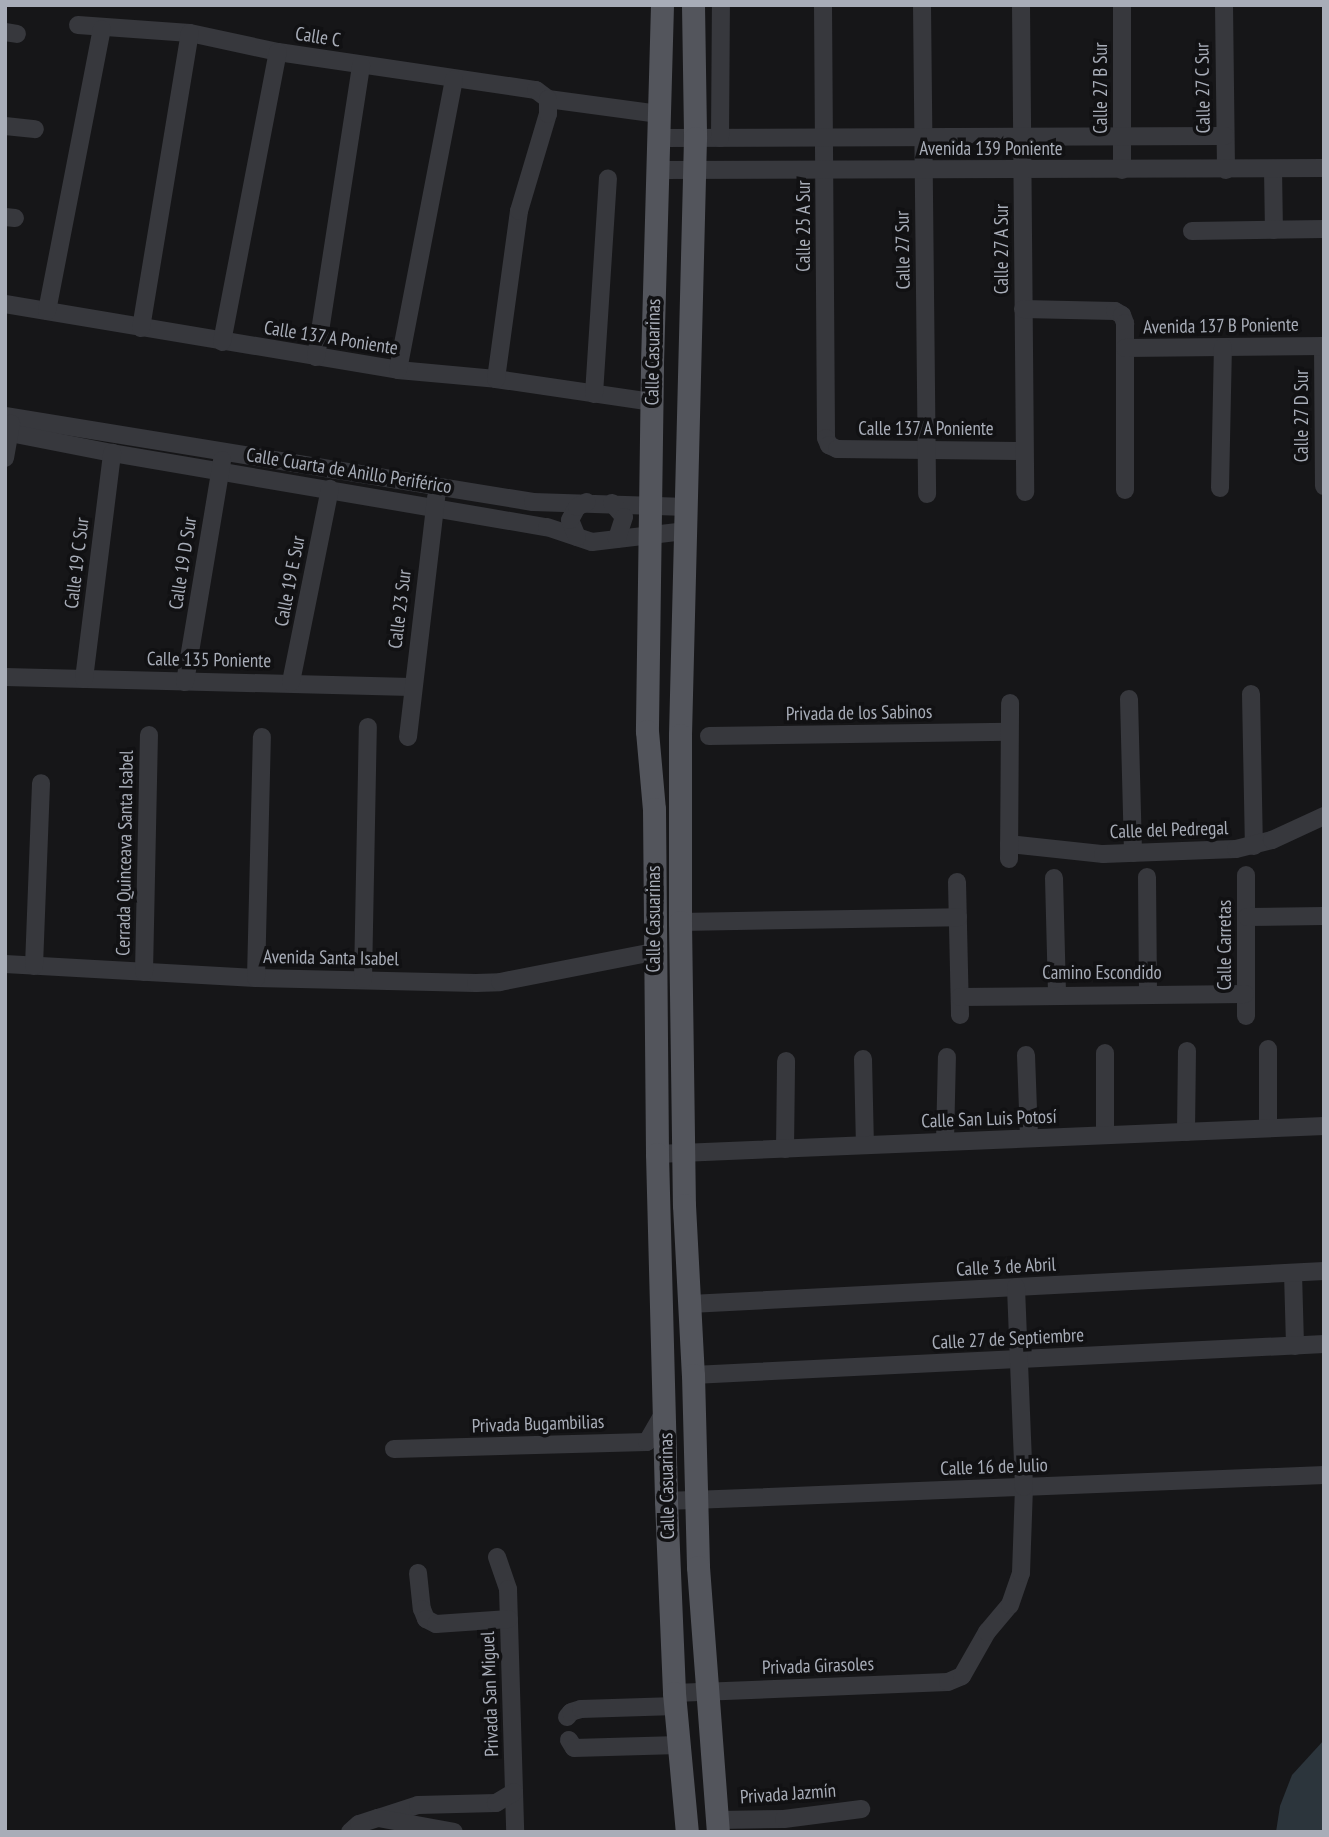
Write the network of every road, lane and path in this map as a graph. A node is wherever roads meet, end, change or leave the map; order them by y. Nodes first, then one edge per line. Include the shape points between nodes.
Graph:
1 (662, 5) edge
2 (694, 5) edge
3 (721, 5) edge
4 (823, 5) edge
5 (922, 5) edge
6 (1021, 5) edge
7 (1122, 5) edge
8 (1224, 5) edge
9 (78, 25) dead end
10 (102, 29) junction
11 (190, 33) junction
12 (278, 52) junction
13 (361, 65) junction
14 (454, 79) junction
15 (548, 99) junction
16 (659, 114) junction
17 (5, 126) edge
18 (35, 129) dead end
19 (1122, 136) junction
20 (1225, 136) junction
21 (923, 137) junction
22 (1022, 137) junction
23 (658, 138) junction
24 (695, 138) junction
25 (720, 138) junction
26 (824, 138) junction
27 (1324, 168) edge
28 (1273, 169) junction
29 (657, 170) junction
30 (694, 170) junction
31 (825, 170) junction
32 (924, 170) junction
33 (1023, 170) junction
34 (1122, 170) junction
35 (1226, 170) junction
36 (608, 177) dead end
37 (1324, 229) edge
38 (1274, 230) junction
39 (1192, 232) dead end
40 (5, 304) edge
41 (1023, 309) junction
42 (47, 311) junction
43 (141, 328) junction
44 (222, 342) junction
45 (1323, 346) edge
46 (1223, 347) junction
47 (1125, 348) junction
48 (316, 357) junction
49 (398, 370) junction
50 (496, 379) junction
51 (594, 394) junction
52 (651, 402) junction
53 (8, 424) edge
54 (829, 445) joint
55 (927, 450) junction
56 (1024, 451) junction
57 (223, 452) junction
58 (112, 453) junction
59 (5, 458) edge
60 (220, 472) junction
61 (437, 486) junction
62 (1324, 486) edge
63 (1220, 488) dead end
64 (330, 489) junction
65 (1125, 490) dead end
66 (1025, 492) dead end
67 (927, 494) dead end
68 (587, 502) junction
69 (612, 503) junction
70 (650, 505) junction
71 (435, 506) junction
72 (687, 506) junction
73 (685, 531) junction
74 (649, 534) junction
75 (577, 537) junction
76 (617, 540) junction
77 (5, 677) edge
78 (84, 679) junction
79 (186, 681) junction
80 (291, 682) junction
81 (411, 687) junction
82 (1251, 694) dead end
83 (1129, 699) dead end
84 (1010, 703) dead end
85 (368, 727) dead end
86 (1009, 732) junction
87 (149, 735) dead end
88 (709, 736) dead end
89 (262, 737) dead end
90 (408, 737) dead end
91 (41, 783) dead end
92 (1324, 816) edge
93 (1254, 846) junction
94 (1133, 853) junction
95 (1246, 875) dead end
96 (1147, 877) dead end
97 (1054, 878) dead end
98 (957, 883) dead end
99 (1324, 916) edge
100 (958, 917) junction
101 (1247, 917) junction
102 (680, 922) junction
103 (653, 952) junction
104 (5, 964) edge
105 (34, 965) junction
106 (144, 972) junction
107 (256, 978) junction
108 (363, 979) junction
109 (1057, 994) junction
110 (1148, 994) junction
111 (1245, 994) junction
112 (960, 997) junction
113 (960, 1015) dead end
114 (1246, 1016) dead end
115 (1268, 1049) dead end
116 (1187, 1051) dead end
117 (1105, 1053) dead end
118 (1026, 1055) dead end
119 (947, 1057) dead end
120 (863, 1059) dead end
121 (786, 1061) dead end
122 (1324, 1126) edge
123 (1268, 1128) junction
124 (1186, 1132) junction
125 (1105, 1135) junction
126 (1030, 1138) junction
127 (945, 1142) junction
128 (865, 1145) junction
129 (785, 1149) junction
130 (684, 1153) junction
131 (657, 1154) junction
132 (1324, 1271) edge
133 (1293, 1273) junction
134 (1016, 1287) junction
135 (690, 1304) junction
136 (1324, 1344) edge
137 (1295, 1346) junction
138 (1021, 1359) junction
139 (693, 1375) junction
140 (665, 1410) junction
141 (394, 1448) dead end
142 (1324, 1475) edge
143 (1024, 1487) junction
144 (696, 1500) junction
145 (666, 1501) junction
146 (497, 1557) dead end
147 (418, 1573) dead end
148 (509, 1619) junction
149 (705, 1691) junction
150 (675, 1699) junction
151 (567, 1717) dead end
152 (569, 1740) dead end
153 (679, 1745) junction
154 (514, 1793) junction
155 (861, 1809) dead end
156 (378, 1818) junction
157 (718, 1826) edge
158 (350, 1832) edge
159 (454, 1832) edge
160 (515, 1832) edge
161 (687, 1832) edge

1 - 16 main road, Calle Casuarinas
2 - 24 main road, Calle Casuarinas
3 - 25 street
4 - 26 street, Calle 25 A Sur
5 - 21 street, Calle 27 Sur
6 - 22 street, Calle 27 A Sur
7 - 19 street, Calle 27 B Sur
8 - 20 street, Calle 27 C Sur
9 - 10 street, Calle C
10 - 11 street, Calle C
10 - 42 street
11 - 12 street, Calle C
11 - 43 street
12 - 13 street, Calle C
12 - 44 street
13 - 14 street, Calle C
13 - 48 street
14 - 15 street, Calle C via 536,90
14 - 49 street
15 - 16 street, Calle C
15 - 50 street via 548,114 519,211
16 - 23 main road, Calle Casuarinas
17 - 18 street
19 - 20 street, Avenida 139 Poniente
19 - 22 street, Avenida 139 Poniente
19 - 34 street, Calle 27 B Sur
20 - 35 street, Calle 27 C Sur
21 - 22 street, Avenida 139 Poniente
21 - 26 street, Avenida 139 Poniente
21 - 32 street, Calle 27 Sur
22 - 33 street, Calle 27 A Sur
23 - 24 street, Avenida 139 Poniente
23 - 29 main road, Calle Casuarinas
24 - 25 street, Avenida 139 Poniente
24 - 30 main road, Calle Casuarinas
25 - 26 street, Avenida 139 Poniente
26 - 31 street, Calle 25 A Sur
27 - 28 street, Avenida 139 Poniente
28 - 35 street, Avenida 139 Poniente
28 - 38 street
29 - 30 street, Avenida 139 Poniente
29 - 52 main road, Calle Casuarinas
30 - 31 street, Avenida 139 Poniente
30 - 72 main road, Calle Casuarinas
31 - 32 street, Avenida 139 Poniente
31 - 54 street, Calle 25 A Sur
32 - 33 street, Avenida 139 Poniente
32 - 55 street, Calle 27 Sur
33 - 34 street, Avenida 139 Poniente
33 - 41 street, Calle 27 A Sur
34 - 35 street, Avenida 139 Poniente
36 - 51 street
37 - 38 street
38 - 39 street
40 - 42 street, Calle 137 A Poniente
41 - 47 street, Avenida 137 B Poniente via 1115,311 1125,323
41 - 56 street, Calle 27 A Sur
42 - 43 street, Calle 137 A Poniente
43 - 44 street, Calle 137 A Poniente
44 - 48 street, Calle 137 A Poniente
45 - 46 street, Avenida 137 B Poniente
45 - 62 street, Calle 27 D Sur
46 - 47 street, Avenida 137 B Poniente
46 - 63 street
47 - 65 street
48 - 49 street, Calle 137 A Poniente
49 - 50 street, Calle 137 A Poniente
50 - 51 street, Calle 137 A Poniente
51 - 52 street, Calle 137 A Poniente
52 - 70 main road, Calle Casuarinas
53 - 57 street, Calle Cuarta de Anillo Periférico
53 - 58 street, Calle Cuarta de Anillo Periférico
53 - 59 street
54 - 55 street, Calle 137 A Poniente via 836,449
55 - 56 street, Calle 137 A Poniente
55 - 67 street, Calle 27 Sur
56 - 66 street, Calle 27 A Sur
57 - 60 street, Calle 19 D Sur
57 - 61 street, Calle Cuarta de Anillo Periférico
58 - 60 street, Calle Cuarta de Anillo Periférico
58 - 78 street, Calle 19 C Sur
60 - 64 street, Calle Cuarta de Anillo Periférico
60 - 79 street, Calle 19 D Sur
61 - 68 street, Calle Cuarta de Anillo Periférico via 533,502
61 - 71 street, Calle 23 Sur
64 - 71 street, Calle Cuarta de Anillo Periférico
64 - 80 street, Calle 19 E Sur
68 - 69 street, Calle Cuarta de Anillo Periférico
68 - 75 street via 577,507 570,520
69 - 70 street, Calle Cuarta de Anillo Periférico
69 - 76 street via 624,517
70 - 72 street, Calle Cuarta de Anillo Periférico
70 - 74 main road, Calle Casuarinas
71 - 75 street, Calle Cuarta de Anillo Periférico
71 - 81 street, Calle 23 Sur
72 - 73 main road, Calle Casuarinas
73 - 74 street, Calle Cuarta de Anillo Periférico
73 - 102 main road, Calle Casuarinas
74 - 76 street, Calle Cuarta de Anillo Periférico
74 - 103 main road, Calle Casuarinas via 647,730 654,808
75 - 76 street, Calle Cuarta de Anillo Periférico via 592,542
77 - 78 street, Calle 135 Poniente
78 - 79 street, Calle 135 Poniente
79 - 80 street, Calle 135 Poniente
80 - 81 street, Calle 135 Poniente
81 - 90 street, Calle 23 Sur
82 - 93 street
83 - 94 street
84 - 86 street
85 - 108 street
86 - 88 street, Privada de los Sabinos
86 - 94 street, Calle del Pedregal via 1009,852
87 - 106 street, Cerrada Quinceava Santa Isabel
89 - 107 street
91 - 105 street
92 - 93 street, Calle del Pedregal
93 - 94 street, Calle del Pedregal
95 - 101 street, Calle Carretas
96 - 110 street
97 - 109 street
98 - 100 street
99 - 101 street
100 - 102 street
100 - 112 street
101 - 111 street, Calle Carretas
102 - 130 main road, Calle Casuarinas
103 - 108 street, Avenida Santa Isabel via 500,982
103 - 131 main road, Calle Casuarinas
104 - 105 street, Avenida Santa Isabel
105 - 106 street, Avenida Santa Isabel
106 - 107 street, Avenida Santa Isabel
107 - 108 street, Avenida Santa Isabel
109 - 110 street, Camino Escondido
109 - 112 street, Camino Escondido
110 - 111 street, Camino Escondido
111 - 114 street, Calle Carretas
112 - 113 street
115 - 123 street
116 - 124 street
117 - 125 street
118 - 126 street
119 - 127 street
120 - 128 street
121 - 129 street
122 - 123 street, Calle San Luis Potosí
123 - 124 street, Calle San Luis Potosí
124 - 125 street, Calle San Luis Potosí
125 - 126 street, Calle San Luis Potosí
126 - 127 street, Calle San Luis Potosí
127 - 128 street, Calle San Luis Potosí
128 - 129 street, Calle San Luis Potosí
129 - 130 street, Calle San Luis Potosí
130 - 131 street, Calle San Luis Potosí
130 - 135 main road, Calle Casuarinas
131 - 140 main road, Calle Casuarinas
132 - 133 street, Calle 3 de Abril
133 - 134 street, Calle 3 de Abril
133 - 137 street
134 - 135 street, Calle 3 de Abril
134 - 138 street
135 - 139 main road, Calle Casuarinas
136 - 137 street, Calle 27 de Septiembre
137 - 138 street, Calle 27 de Septiembre
138 - 139 street, Calle 27 de Septiembre
138 - 143 street
139 - 144 main road, Calle Casuarinas
140 - 141 street, Privada Bugambilias via 647,1441
140 - 145 main road, Calle Casuarinas
142 - 143 street, Calle 16 de Julio
143 - 144 street, Calle 16 de Julio
143 - 149 street, Privada Girasoles via 1017,1591 962,1676 947,1682
144 - 145 street, Calle 16 de Julio
144 - 149 main road, Calle Casuarinas
145 - 150 main road, Calle Casuarinas
146 - 148 street, Privada San Miguel via 508,1589
147 - 148 street via 426,1619 436,1624
148 - 154 street, Privada San Miguel
149 - 150 street, Privada Girasoles
149 - 157 main road, Calle Casuarinas
150 - 151 street, Privada Girasoles via 581,1709
150 - 153 main road, Calle Casuarinas
152 - 153 street via 574,1748
153 - 161 main road, Calle Casuarinas
154 - 156 street via 496,1803 418,1805
154 - 160 street, Privada San Miguel
155 - 157 street, Privada Jazmín
156 - 158 street
156 - 159 street

